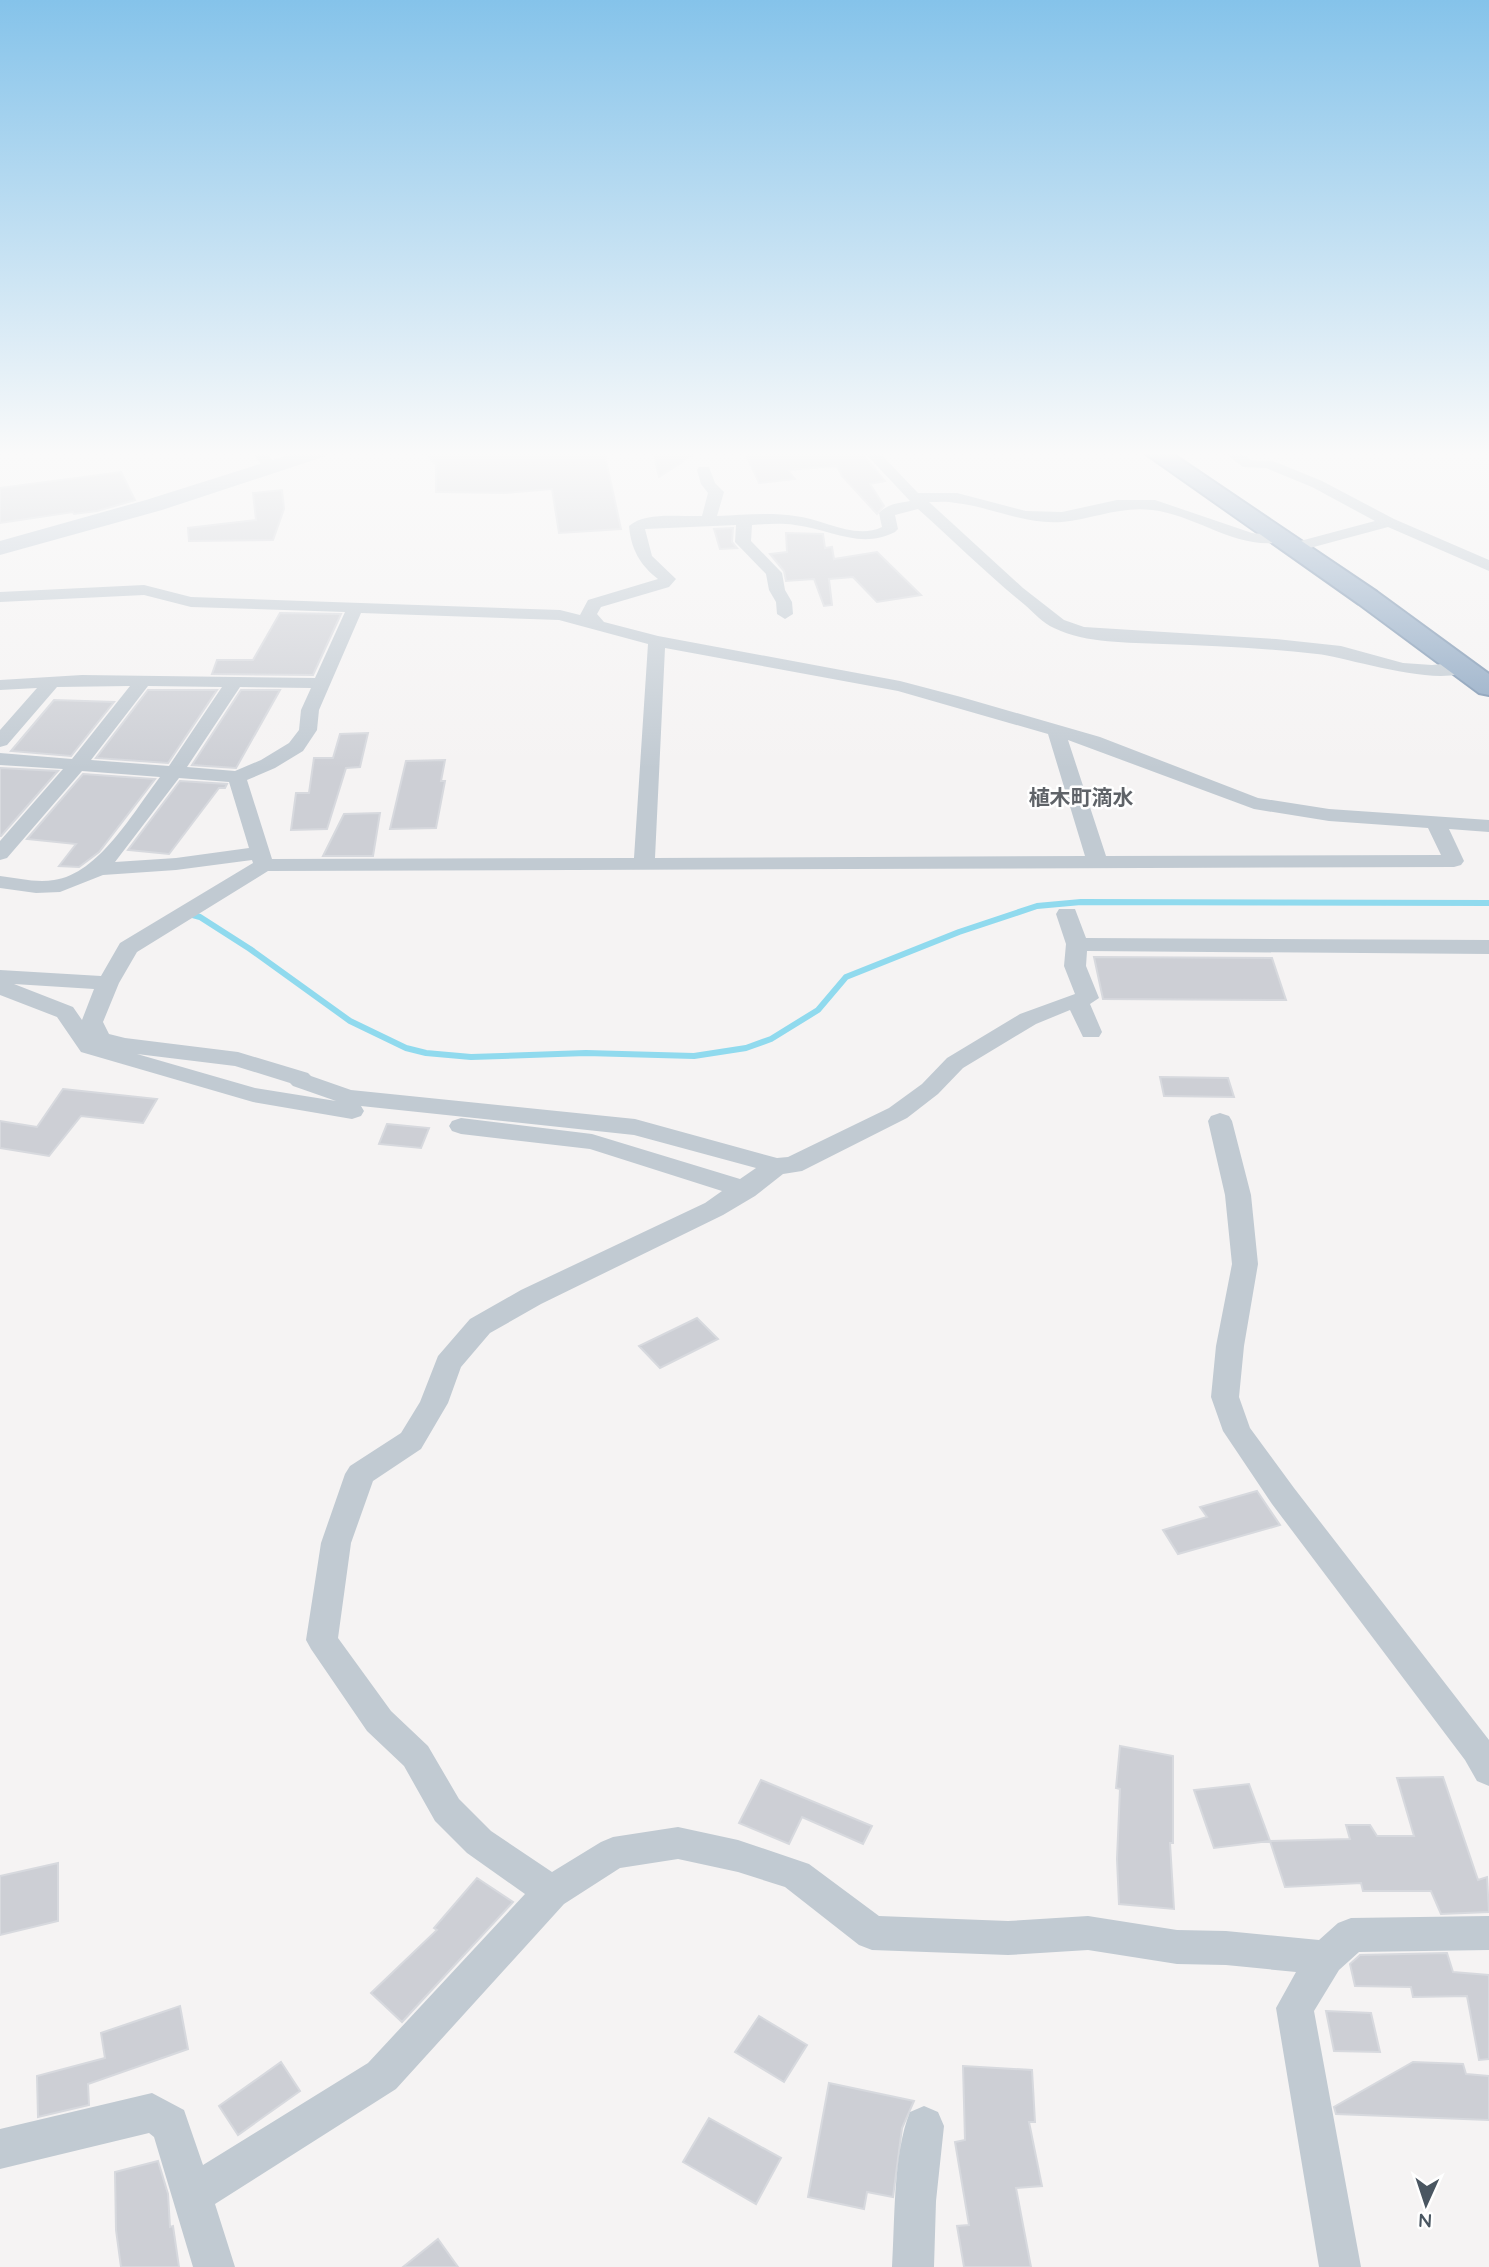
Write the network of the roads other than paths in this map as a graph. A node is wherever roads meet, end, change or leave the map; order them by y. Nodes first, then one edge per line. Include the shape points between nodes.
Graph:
1 (644, 557) edge
2 (758, 557) edge
3 (982, 557) edge
4 (1307, 557) edge
5 (1468, 557) edge
6 (1489, 566) edge
7 (0, 597) edge
8 (355, 608) junction
9 (785, 614) dead end
10 (601, 628) junction
11 (657, 641) junction
12 (1462, 667) junction
13 (144, 680) junction
14 (236, 681) junction
15 (52, 682) junction
16 (323, 683) junction
17 (0, 685) edge
18 (1489, 687) edge
19 (1057, 730) junction
20 (0, 741) edge
21 (0, 759) edge
22 (78, 764) junction
23 (175, 771) junction
24 (237, 777) junction
25 (1436, 823) junction
26 (1489, 826) edge
27 (0, 854) edge
28 (262, 859) junction
29 (1098, 862) junction
30 (644, 865) junction
31 (99, 869) junction
32 (0, 881) edge
33 (1067, 914) dead end
34 (1077, 944) junction
35 (1489, 947) edge
36 (0, 977) edge
37 (108, 983) junction
38 (0, 986) edge
39 (1077, 1001) junction
40 (1091, 1032) dead end
41 (1220, 1121) dead end
42 (777, 1166) junction
43 (746, 1190) junction
44 (1489, 1771) edge
45 (551, 1892) junction
46 (1489, 1933) edge
47 (1326, 1958) junction
48 (924, 2126) dead end
49 (0, 2149) edge
50 (192, 2195) junction
51 (214, 2267) edge
52 (913, 2267) edge
53 (1340, 2267) edge

1 - 10 street via 668,579 594,604 588,614
2 - 9 street via 774,573
3 - 12 street via 1058,624 1081,632 1341,651 1402,668
4 - 12 highway
5 - 6 street
7 - 8 street via 144,590 191,603
8 - 10 street via 560,615
8 - 16 street
10 - 11 street
11 - 19 street via 900,686
11 - 30 street
12 - 18 highway
13 - 14 street
13 - 15 street
13 - 22 street
14 - 16 street
14 - 23 street
15 - 17 street
15 - 20 street
16 - 24 street via 310,710 308,730 296,747
19 - 25 street via 1254,803 1329,816
19 - 29 street via 1061,757
21 - 22 street
22 - 23 street
22 - 27 street
23 - 24 street
23 - 31 street
24 - 28 street
25 - 26 street
25 - 29 street via 1454,861
28 - 30 street
28 - 31 street
28 - 37 street via 128,948
29 - 30 street
31 - 32 street via 60,886
33 - 34 street
34 - 35 street
34 - 39 street via 1075,966 1088,998
36 - 37 street
37 - 42 street via 92,1022 99,1038 123,1045 238,1059 348,1097 635,1127
38 - 43 street via 65,1012 89,1047 253,1095 592,1142
39 - 40 street
39 - 42 street via 1028,1019 955,1063 898,1113 793,1165
41 - 44 street via 1238,1195 1245,1264 1225,1397 1237,1431
42 - 43 street
43 - 45 street via 480,1326 448,1363 434,1403 411,1441 360,1474 336,1543 321,1640 379,1721 416,1756 447,1810 479,1842
45 - 47 street via 613,1853 678,1843 796,1875 872,1933 1008,1938 1088,1933 1177,1948
45 - 50 street via 382,2076
46 - 47 street via 1351,1935
47 - 53 street via 1295,2008
48 - 52 street
49 - 50 street via 152,2113 170,2124
50 - 51 street

